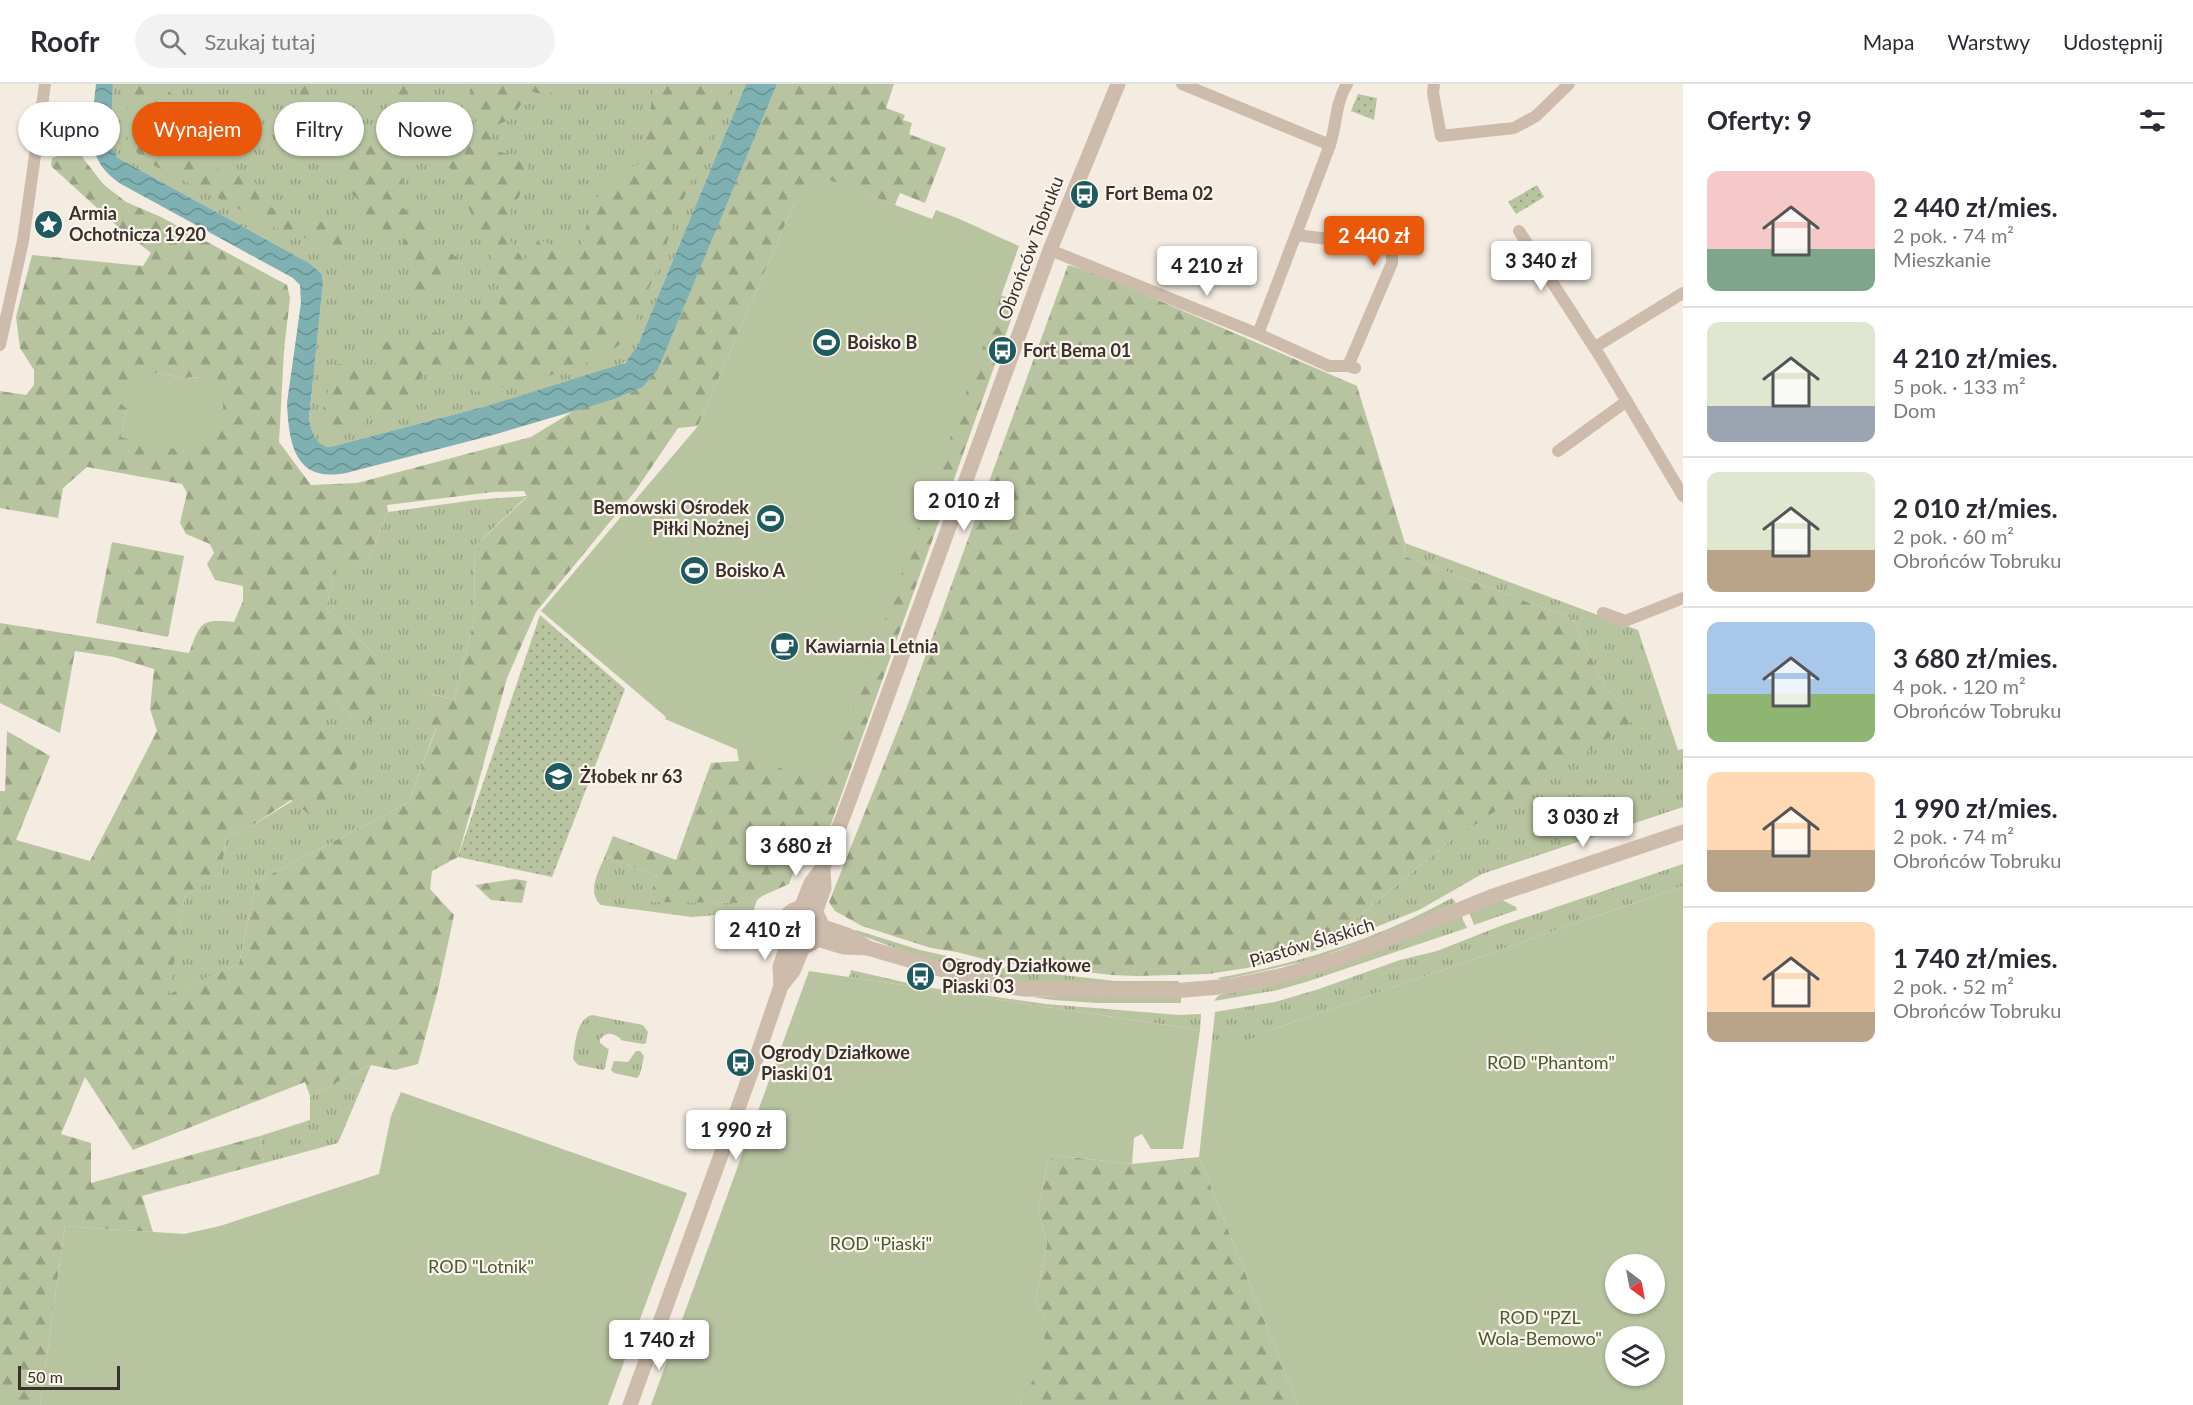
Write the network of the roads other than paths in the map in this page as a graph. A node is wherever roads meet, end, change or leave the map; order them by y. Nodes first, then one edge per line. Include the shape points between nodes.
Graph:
1 (45, 84) edge
2 (1118, 84) edge
3 (1182, 84) edge
4 (1347, 84) edge
5 (1434, 84) edge
6 (1569, 84) edge
7 (1330, 145) junction
8 (1520, 231) dead end
9 (1296, 235) junction
10 (1405, 248) dead end
11 (1050, 250) junction
12 (1391, 251) junction
13 (1683, 293) edge
14 (1258, 334) junction
15 (0, 345) edge
16 (1595, 347) junction
17 (1627, 401) junction
18 (1558, 451) dead end
19 (1683, 496) edge
20 (1683, 598) edge
21 (1603, 613) dead end
22 (1683, 832) edge
23 (813, 921) junction
24 (788, 942) junction
25 (803, 947) junction
26 (781, 986) junction
27 (630, 1405) edge

1 - 15 street via 23,240
2 - 11 street, Obrońców Tobruku
3 - 7 street
4 - 7 street via 1339,98
5 - 6 street via 1441,136 1514,128 1536,116
7 - 9 street
8 - 16 street
9 - 12 street via 1385,246
9 - 14 street
10 - 12 street
11 - 14 street
11 - 23 street, Obrońców Tobruku via 845,812 812,884
12 - 14 street via 1392,263 1352,367 1329,366
13 - 16 street
16 - 17 street
17 - 18 street
17 - 19 street
20 - 21 street via 1625,621
22 - 23 street, Piastów Śląskich via 1493,896 1341,958 1231,986 1173,991 1024,989 991,984 868,948
23 - 24 street via 788,913 782,928
23 - 25 street via 814,943
24 - 25 street
24 - 26 street via 780,967
25 - 26 street via 793,971
26 - 27 street

